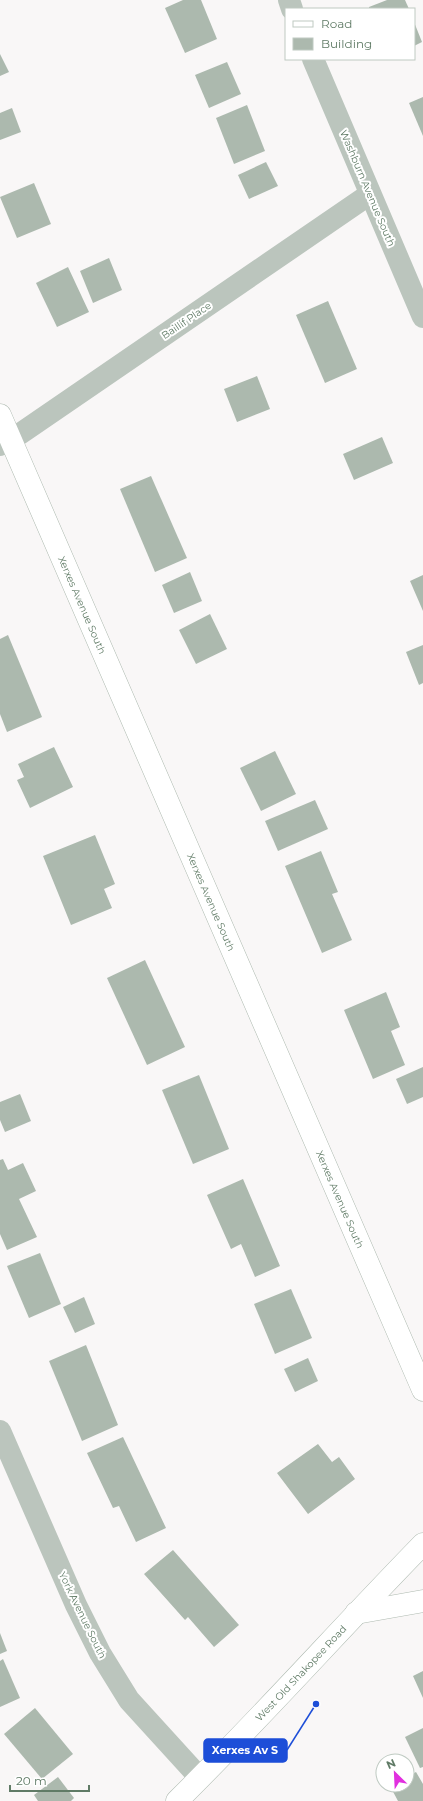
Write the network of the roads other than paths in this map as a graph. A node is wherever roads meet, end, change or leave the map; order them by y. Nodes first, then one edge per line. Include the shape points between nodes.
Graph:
1 (313, 60) edge
2 (370, 194) junction
3 (423, 317) edge
4 (0, 415) edge
5 (5, 442) edge
6 (423, 1390) edge
7 (0, 1430) edge
8 (423, 1544) edge
9 (423, 1601) edge
10 (356, 1613) junction
11 (200, 1778) junction
12 (177, 1801) edge

1 - 2 street, Washburn Avenue South
2 - 3 street, Washburn Avenue South
2 - 5 street, Baillif Place
4 - 5 street, Xerxes Avenue South
5 - 6 street, Xerxes Avenue South
7 - 11 street, York Avenue South via 100,1654 129,1700
8 - 10 street, West Old Shakopee Road
9 - 10 street
10 - 11 street, West Old Shakopee Road via 239,1740
11 - 12 street, West Old Shakopee Road

